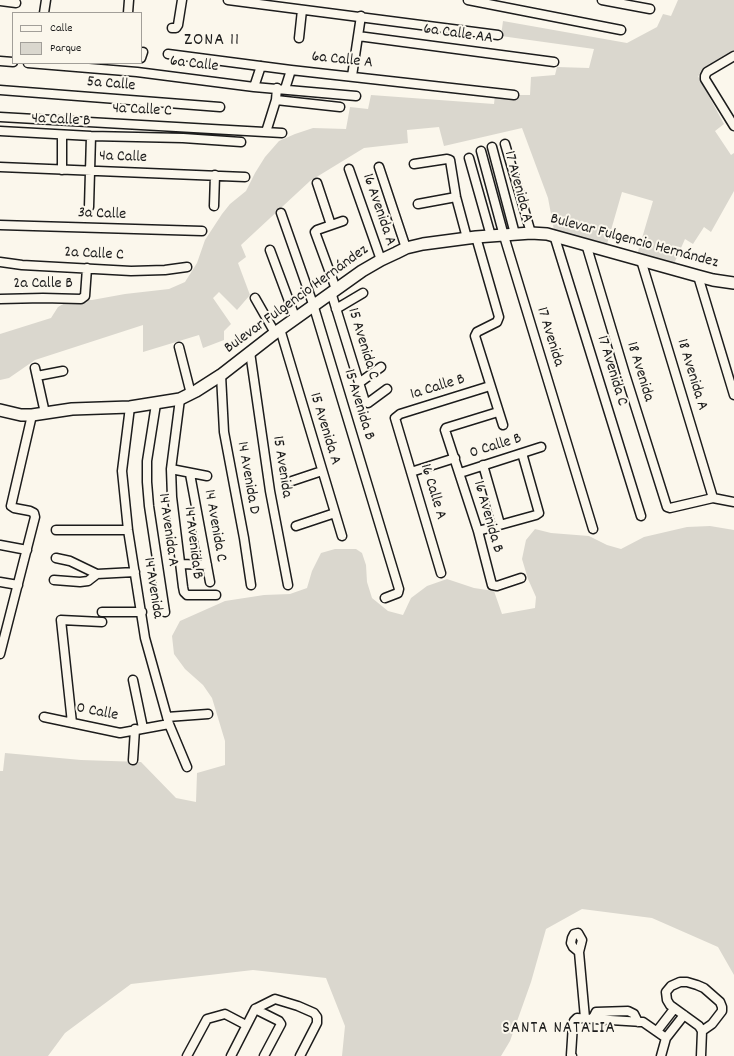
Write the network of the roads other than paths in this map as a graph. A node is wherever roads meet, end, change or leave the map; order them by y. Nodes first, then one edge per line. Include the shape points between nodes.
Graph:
1 (46, 0) edge
2 (129, 0) edge
3 (182, 0) edge
4 (228, 0) edge
5 (468, 0) edge
6 (602, 0) edge
7 (0, 1) edge
8 (16, 3) dead end
9 (650, 9) dead end
10 (302, 10) junction
11 (44, 12) edge
12 (128, 12) edge
13 (361, 16) junction
14 (172, 28) dead end
15 (621, 30) dead end
16 (498, 35) dead end
17 (358, 36) junction
18 (299, 38) dead end
19 (168, 54) dead end
20 (734, 56) edge
21 (0, 61) edge
22 (12, 62) edge
23 (554, 62) dead end
24 (40, 64) edge
25 (139, 64) edge
26 (261, 66) junction
27 (291, 70) junction
28 (137, 72) junction
29 (352, 76) junction
30 (254, 87) junction
31 (281, 89) junction
32 (0, 90) edge
33 (514, 95) dead end
34 (356, 96) dead end
35 (276, 100) junction
36 (340, 107) dead end
37 (220, 108) dead end
38 (0, 117) edge
39 (734, 126) edge
40 (0, 131) edge
41 (266, 132) junction
42 (282, 133) dead end
43 (62, 135) junction
44 (91, 136) junction
45 (241, 142) dead end
46 (505, 144) dead end
47 (492, 147) dead end
48 (482, 151) dead end
49 (469, 158) dead end
50 (414, 164) dead end
51 (379, 166) dead end
52 (0, 168) edge
53 (349, 169) dead end
54 (62, 170) junction
55 (90, 171) junction
56 (215, 176) junction
57 (245, 177) dead end
58 (316, 183) dead end
59 (456, 197) junction
60 (418, 204) dead end
61 (214, 206) dead end
62 (89, 207) dead end
63 (281, 213) dead end
64 (343, 221) dead end
65 (0, 225) edge
66 (331, 225) junction
67 (202, 231) dead end
68 (531, 233) junction
69 (509, 235) junction
70 (554, 235) junction
71 (491, 236) junction
72 (471, 238) junction
73 (586, 244) junction
74 (406, 248) junction
75 (270, 250) dead end
76 (381, 260) junction
77 (641, 260) junction
78 (0, 262) edge
79 (187, 266) dead end
80 (87, 268) junction
81 (698, 276) junction
82 (734, 283) edge
83 (333, 290) junction
84 (363, 293) dead end
85 (255, 298) dead end
86 (0, 299) edge
87 (313, 304) junction
88 (336, 309) junction
89 (296, 317) junction
90 (277, 331) junction
91 (179, 347) dead end
92 (250, 352) junction
93 (381, 366) dead end
94 (63, 371) dead end
95 (221, 375) junction
96 (359, 383) junction
97 (490, 386) junction
98 (387, 389) dead end
99 (191, 394) junction
100 (734, 395) edge
101 (180, 399) junction
102 (368, 403) joint
103 (156, 404) junction
104 (130, 407) junction
105 (0, 410) edge
106 (498, 412) junction
107 (45, 413) junction
108 (32, 415) junction
109 (395, 418) joint
110 (503, 425) dead end
111 (541, 447) dead end
112 (522, 453) junction
113 (455, 458) junction
114 (483, 465) junction
115 (171, 469) junction
116 (322, 471) junction
117 (411, 472) junction
118 (460, 473) junction
119 (190, 474) junction
120 (207, 476) dead end
121 (289, 482) dead end
122 (713, 498) junction
123 (734, 502) edge
124 (335, 512) junction
125 (641, 516) dead end
126 (500, 524) junction
127 (296, 526) dead end
128 (593, 529) dead end
129 (56, 530) dead end
130 (128, 530) junction
131 (478, 531) junction
132 (342, 536) dead end
133 (0, 545) edge
134 (27, 550) junction
135 (56, 558) dead end
136 (181, 564) junction
137 (207, 565) junction
138 (135, 572) junction
139 (441, 573) dead end
140 (97, 574) junction
141 (521, 578) dead end
142 (54, 580) dead end
143 (0, 582) edge
144 (210, 582) dead end
145 (18, 585) junction
146 (288, 585) dead end
147 (251, 586) dead end
148 (216, 595) dead end
149 (385, 598) dead end
150 (102, 612) dead end
151 (142, 612) junction
152 (165, 612) dead end
153 (102, 622) dead end
154 (0, 654) edge
155 (133, 680) dead end
156 (208, 714) dead end
157 (44, 717) dead end
158 (168, 721) junction
159 (72, 723) junction
160 (139, 729) junction
161 (132, 760) dead end
162 (187, 767) dead end
163 (579, 952) dead end
164 (674, 1008) junction
165 (255, 1009) junction
166 (684, 1016) junction
167 (589, 1018) junction
168 (246, 1025) junction
169 (657, 1031) junction
170 (702, 1031) junction
171 (666, 1038) junction
172 (187, 1056) edge
173 (231, 1056) edge
174 (264, 1056) edge
175 (300, 1056) edge
176 (571, 1056) edge
177 (661, 1056) edge
178 (701, 1056) edge

1 - 11 street
2 - 12 street
3 - 14 street via 178,25
4 - 10 street
5 - 15 street
6 - 9 street
7 - 8 street
10 - 13 street
10 - 18 street
13 - 16 street
13 - 17 street
17 - 23 street, 6a Calle AA
17 - 29 street
19 - 26 street, 6a Calle A
20 - 39 street via 707,72 705,76
21 - 22 street
24 - 28 street, 6a Calle
25 - 28 street
26 - 27 street, 6a Calle A
26 - 30 street
27 - 29 street, 6a Calle A
27 - 31 street
28 - 30 street, 6a Calle
29 - 33 street, 6a Calle A
30 - 31 street, 6a Calle
31 - 34 street, 6a Calle
31 - 35 street
32 - 37 street, 5a Calle
35 - 36 street
35 - 41 street
38 - 41 street, 4a Calle C
40 - 43 street, 4a Calle B
41 - 42 street, 4a Calle C
43 - 44 street, 4a Calle B
43 - 54 street
44 - 45 street, 4a Calle B
44 - 55 street
46 - 68 street
47 - 69 street, 17 Avenida A
48 - 69 street, 17 Avenida
49 - 71 street
50 - 59 street via 450,160
51 - 74 street
52 - 54 street, 4a Calle
53 - 76 street, 16 Avenida A
54 - 55 street, 4a Calle
55 - 56 street, 4a Calle
55 - 62 street
56 - 57 street, 4a Calle
56 - 61 street
58 - 66 street
59 - 60 street
59 - 72 street
63 - 87 street, 15 Avenida B
64 - 66 street
65 - 67 street, 3a Calle
66 - 83 street, 15 Avenida C via 315,232
68 - 69 street, Bulevar Fulgencio Hernández
68 - 70 street, Bulevar Fulgencio Hernández
69 - 71 street, Bulevar Fulgencio Hernández
69 - 128 street, 17 Avenida
70 - 73 street, Bulevar Fulgencio Hernández
70 - 125 street, 17 Avenida C
71 - 72 street, Bulevar Fulgencio Hernández
72 - 74 street, Bulevar Fulgencio Hernández
72 - 97 street via 499,318 475,336
73 - 77 street, Bulevar Fulgencio Hernández
73 - 122 street, 18 Avenida via 667,507
74 - 76 street, Bulevar Fulgencio Hernández
75 - 89 street
76 - 83 street, Bulevar Fulgencio Hernández
77 - 81 street, Bulevar Fulgencio Hernández
77 - 122 street, 18 Avenida A
78 - 80 street, 2a Calle C
79 - 80 street, 2a Calle C via 165,270 131,271
80 - 86 street, 2a Calle B via 85,296 81,299
81 - 82 street, Bulevar Fulgencio Hernández
81 - 100 street
83 - 87 street, Bulevar Fulgencio Hernández
83 - 88 street, 15 Avenida C
84 - 88 street
85 - 90 street
87 - 89 street, Bulevar Fulgencio Hernández
87 - 149 street, 15 Avenida B via 400,589 398,593
88 - 96 street, 15 Avenida C
89 - 90 street, Bulevar Fulgencio Hernández
90 - 92 street, Bulevar Fulgencio Hernández
90 - 116 street, 15 Avenida A
91 - 99 street
92 - 95 street, Bulevar Fulgencio Hernández
92 - 146 street, 15 Avenida via 270,491
93 - 96 street
94 - 107 street via 36,372
95 - 99 street, Bulevar Fulgencio Hernández
95 - 147 street, 14 Avenida D via 224,432
96 - 102 street, 15 Avenida C via 365,402
97 - 106 street
97 - 109 street, 1a Calle B via 400,414
98 - 102 street, 1a Calle B
99 - 101 street, Bulevar Fulgencio Hernández
101 - 103 street, Bulevar Fulgencio Hernández
101 - 115 street, 14 Avenida B
103 - 104 street, Bulevar Fulgencio Hernández
103 - 152 street, 14 Avenida A via 147,461 147,482
104 - 107 street, Bulevar Fulgencio Hernández via 72,409
104 - 130 street, 14 Avenida via 122,472
105 - 108 street, Bulevar Fulgencio Hernández
106 - 110 street
106 - 113 street, 16 Avenida B via 446,428
107 - 108 street, Bulevar Fulgencio Hernández
108 - 134 street via 11,502 14,508 34,513 36,517
109 - 117 street, 16 Calle A
111 - 112 street, 0 Calle B
112 - 114 street, 0 Calle B
112 - 126 street via 539,511 536,515
113 - 117 street
113 - 118 street, 16 Avenida B
114 - 118 street, 0 Calle B
114 - 126 street
115 - 119 street
115 - 136 street, 14 Avenida B
116 - 121 street
116 - 124 street, 15 Avenida A
117 - 139 street, 16 Calle A
118 - 131 street, 16 Avenida B
119 - 120 street
119 - 137 street, 14 Avenida C
122 - 123 street
124 - 127 street
124 - 132 street, 15 Avenida A
126 - 131 street
129 - 130 street
130 - 138 street, 14 Avenida
131 - 141 street, 16 Avenida B via 492,585 497,586
133 - 134 street
134 - 145 street
135 - 140 street
136 - 137 street
136 - 148 street, 14 Avenida B via 183,587 187,595
137 - 144 street, 14 Avenida C
138 - 140 street
138 - 151 street, 14 Avenida
140 - 142 street via 88,581
143 - 145 street
145 - 154 street
150 - 151 street
151 - 158 street, 14 Avenida via 146,638
153 - 159 street via 61,620
155 - 160 street
156 - 158 street, 0 Calle
157 - 159 street, 0 Calle
158 - 160 street, 0 Calle
158 - 162 street, 14 Avenida
159 - 160 street, 0 Calle via 120,733
160 - 161 street
163 - 167 street
164 - 166 street
164 - 169 street
164 - 170 street via 667,1000 666,992 680,982 704,988 715,997 721,1004 722,1011 712,1024
165 - 168 street
165 - 174 street via 281,1024
165 - 175 street via 275,999 314,1013 317,1023
166 - 170 street
166 - 171 street
167 - 169 street via 596,1012 628,1011 634,1014 638,1022 643,1022
167 - 176 street via 577,1018 574,1021
168 - 172 street via 225,1014 207,1019
168 - 173 street
169 - 171 street
170 - 178 street
171 - 177 street

